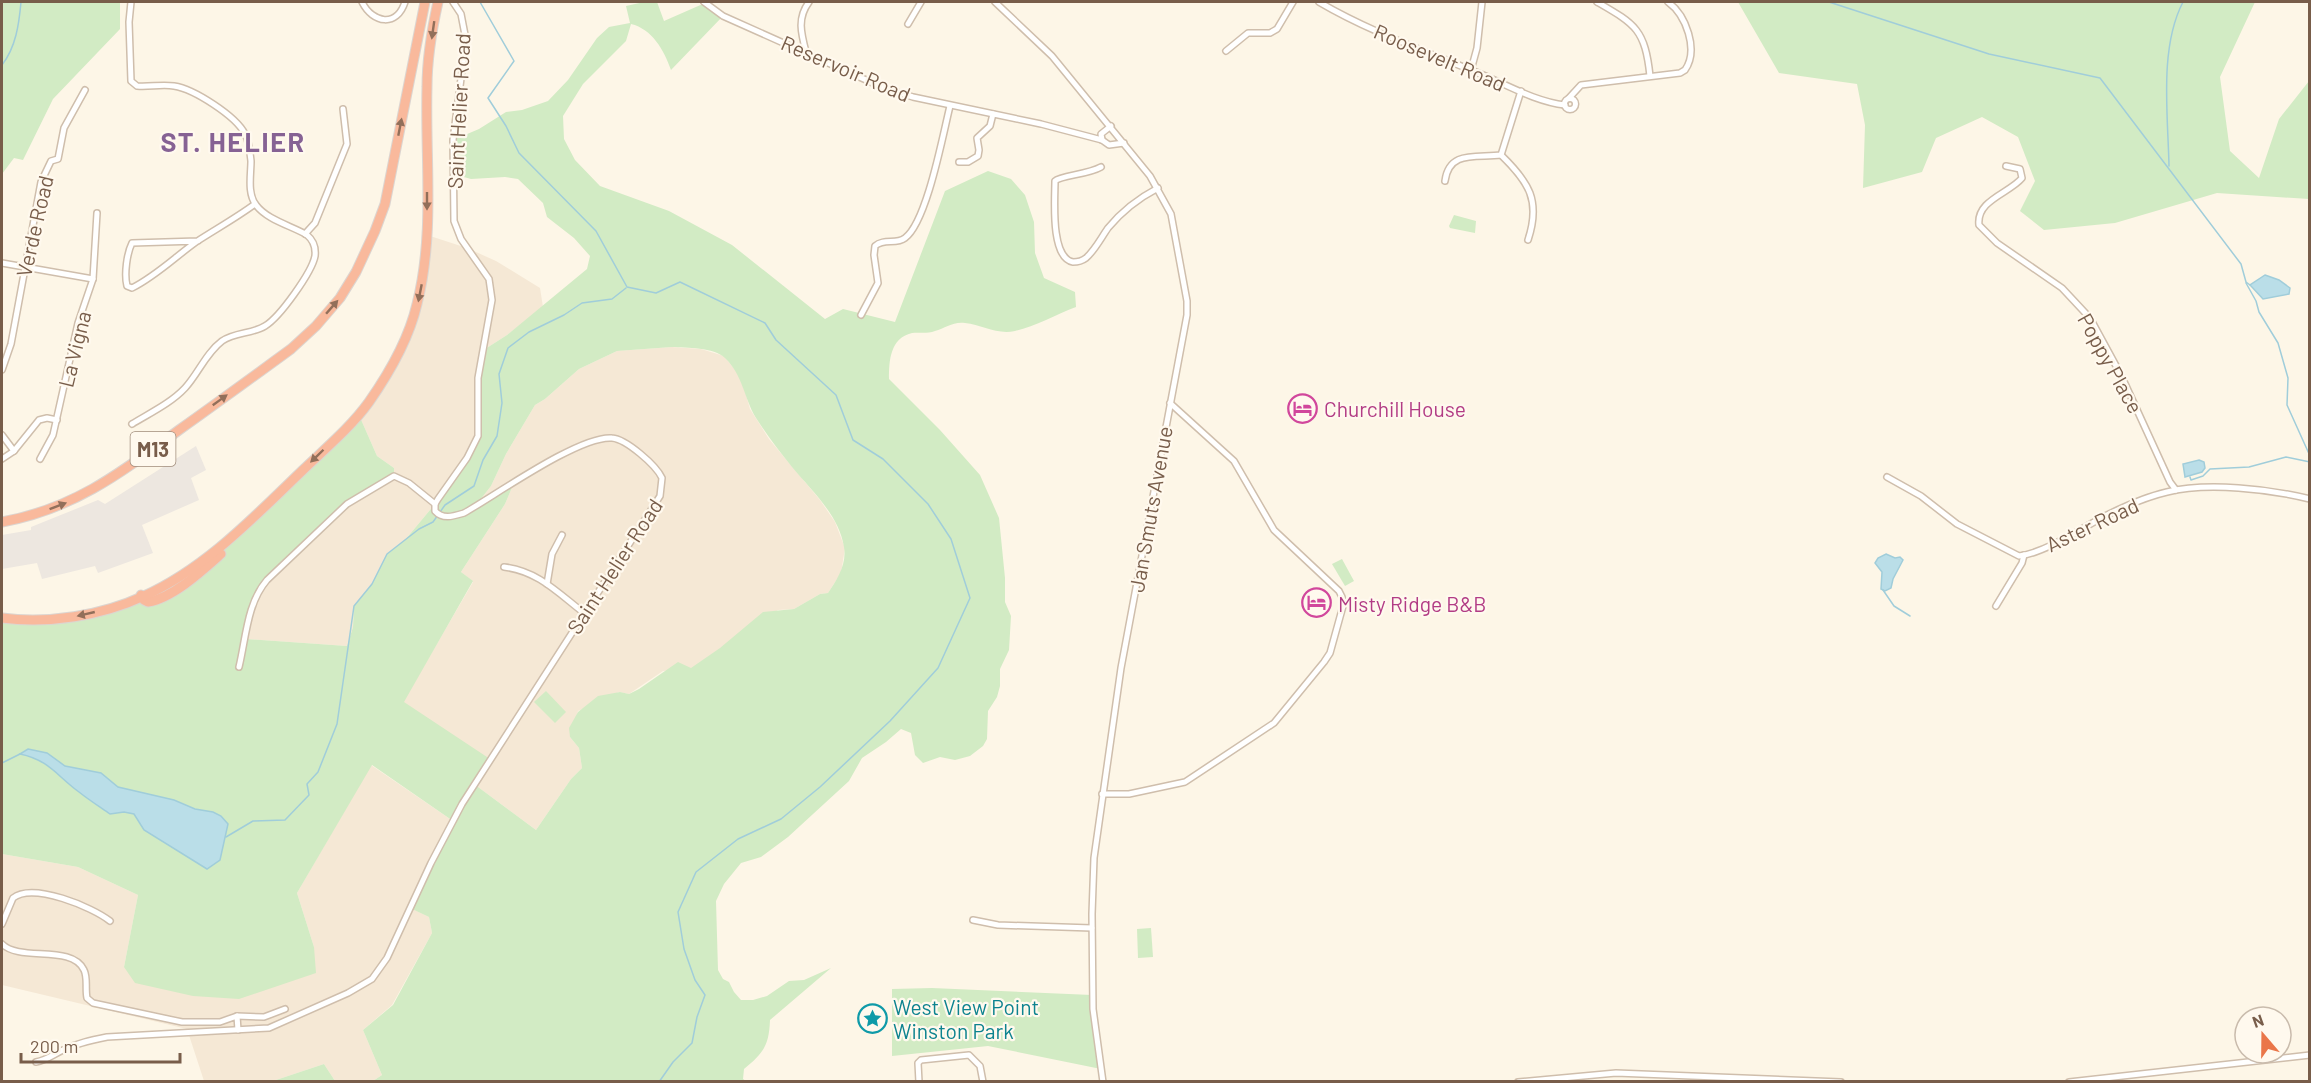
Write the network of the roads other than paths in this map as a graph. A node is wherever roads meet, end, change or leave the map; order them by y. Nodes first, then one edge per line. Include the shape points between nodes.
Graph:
1 (131, 2) edge
2 (363, 2) edge
3 (405, 2) edge
4 (425, 2) edge
5 (438, 2) edge
6 (453, 2) edge
7 (704, 2) edge
8 (809, 2) edge
9 (921, 2) edge
10 (995, 2) edge
11 (1293, 2) edge
12 (1318, 2) edge
13 (1482, 2) edge
14 (1597, 2) edge
15 (1668, 2) edge
16 (908, 24) dead end
17 (1226, 51) dead end
18 (806, 52) junction
19 (1471, 70) junction
20 (1650, 76) junction
21 (85, 90) dead end
22 (1521, 90) junction
23 (1569, 98) junction
24 (1565, 105) junction
25 (950, 106) junction
26 (343, 109) dead end
27 (993, 114) junction
28 (1111, 126) junction
29 (1101, 140) junction
30 (1124, 143) junction
31 (1501, 155) junction
32 (959, 162) dead end
33 (2006, 166) dead end
34 (1101, 167) dead end
35 (1445, 181) dead end
36 (1158, 188) junction
37 (255, 204) junction
38 (97, 213) dead end
39 (305, 234) junction
40 (1528, 240) dead end
41 (198, 241) junction
42 (2, 263) edge
43 (23, 267) junction
44 (93, 279) junction
45 (861, 315) dead end
46 (2, 370) edge
47 (1170, 403) junction
48 (57, 420) junction
49 (132, 424) dead end
50 (2, 435) edge
51 (14, 451) junction
52 (2, 459) edge
53 (40, 459) dead end
54 (1887, 477) dead end
55 (2176, 490) junction
56 (2310, 499) edge
57 (435, 504) junction
58 (2, 522) edge
59 (562, 535) dead end
60 (2024, 555) junction
61 (504, 567) dead end
62 (547, 584) junction
63 (1996, 606) dead end
64 (584, 613) junction
65 (2, 618) edge
66 (239, 667) dead end
67 (1102, 794) junction
68 (973, 920) dead end
69 (110, 921) dead end
70 (2, 924) edge
71 (1092, 928) junction
72 (2, 944) edge
73 (285, 1009) dead end
74 (237, 1016) junction
75 (237, 1030) junction
76 (2310, 1055) edge
77 (36, 1062) dead end
78 (1669, 1075) junction
79 (2111, 1079) edge
80 (1541, 1080) edge
81 (919, 1082) edge
82 (983, 1082) edge
83 (1103, 1082) edge
84 (1518, 1082) edge
85 (1671, 1082) edge
86 (1840, 1082) edge
87 (2069, 1082) edge

1 - 37 street via 131,81 137,86 182,88 234,120 248,142
2 - 3 street via 371,15 387,20 402,10
58 -> 4 highway, M13 via 48,510 108,481 291,351 340,298 375,231 389,182
5 -> 65 highway via 426,94 427,235 423,275 406,338 369,403 255,516 195,567 141,595 77,616
6 - 57 street, Saint Helier Road via 466,40 453,140 454,221 460,239 489,279 492,300 479,366 478,436
7 - 18 street, Reservoir Road via 723,16
8 - 18 street via 801,17
9 - 16 street
10 - 28 street, Jan Smuts Avenue via 1052,56
11 - 17 street via 1277,29 1270,33 1248,33
12 - 19 street, Roosevelt Road
13 - 19 street
14 - 20 street via 1635,26 1645,45
15 - 20 street via 1686,27 1691,58 1683,72
18 - 25 street, Reservoir Road via 884,88
19 - 22 street, Roosevelt Road
20 - 23 street via 1581,86
21 - 43 street, Verde Road via 64,128 58,159 51,160 41,182
22 - 24 street, Roosevelt Road
22 - 31 street
23 - 24 street
23 - 24 street via 1575,100 1575,106 1569,109
25 - 27 street, Reservoir Road
25 - 45 street via 923,208 906,237 875,246 878,283
26 - 39 street via 347,144 315,223
27 - 29 street, Reservoir Road
27 - 32 street via 990,126 977,138 978,156
28 - 29 street via 1101,134
28 - 30 street, Jan Smuts Avenue
29 - 30 street, Reservoir Road via 1109,145
30 - 36 street, Jan Smuts Avenue
31 - 35 street via 1457,160 1448,168
31 - 40 street via 1533,196 1533,226
33 - 55 street, Poppy Place via 2020,169 2022,178 1985,207 1979,225 1997,243 2062,288 2090,318
34 - 36 street via 1055,181 1055,226 1066,260 1076,262 1085,258 1135,201
36 - 47 street, Jan Smuts Avenue via 1171,214 1187,302
37 - 39 street
37 - 41 street
38 - 44 street, La Vigna
39 - 49 street via 314,244 313,262 276,318 258,330 224,341 182,391
41 - 41 street via 147,279 132,288 127,286 132,243
42 - 43 street
43 - 44 street
43 - 46 street, Verde Road via 11,344
44 - 48 street, La Vigna via 78,323
47 - 67 street, Jan Smuts Avenue
47 - 67 street via 1234,461 1274,530 1339,591 1343,606 1328,658 1274,723 1185,782 1129,794
48 - 51 street via 39,420
48 - 53 street, La Vigna
50 - 51 street
51 - 52 street
54 - 60 street, Aster Road via 1961,526 2011,553
55 - 56 street, Aster Road via 2254,490
55 - 60 street, Aster Road via 2129,505
57 - 64 street, Saint Helier Road via 437,514 444,517 464,513 578,446 610,438 631,447 659,472 662,490
57 - 66 street via 394,476 345,506 258,591
59 - 62 street via 552,554
60 - 63 street
61 - 62 street via 529,572
62 - 64 street
64 - 75 street, Saint Helier Road via 462,804 378,973 360,988 280,1024
67 - 71 street, Jan Smuts Avenue via 1094,858
68 - 71 street via 998,925
69 - 70 street via 78,903 25,893 13,898
71 - 83 street, Jan Smuts Avenue via 1093,1009
72 - 74 street via 9,951 53,954 78,963 85,971 87,998 93,1003 182,1022 220,1022
73 - 74 street via 264,1017
74 - 75 street
75 - 77 street, Saint Helier Road via 107,1037 82,1042
76 - 79 street
78 - 80 street via 1602,1073
78 - 85 street
78 - 86 street
79 - 87 street
80 - 84 street
81 - 82 street via 918,1063 969,1055 977,1062

